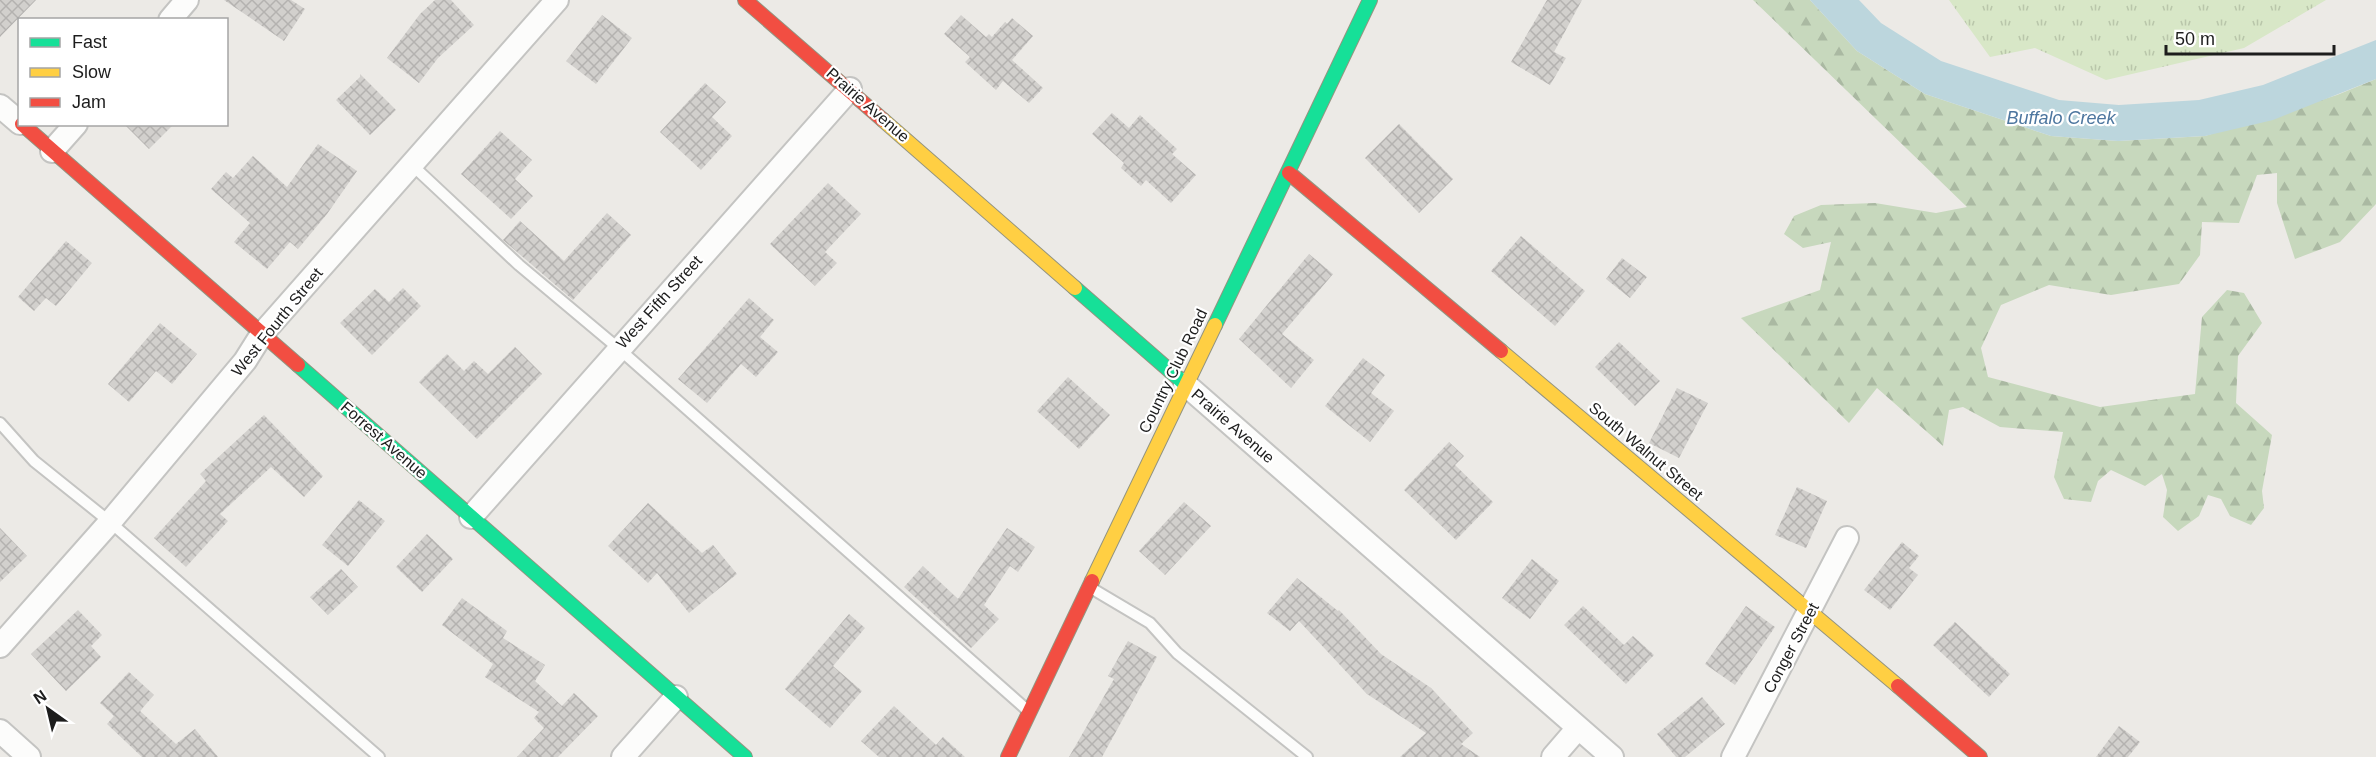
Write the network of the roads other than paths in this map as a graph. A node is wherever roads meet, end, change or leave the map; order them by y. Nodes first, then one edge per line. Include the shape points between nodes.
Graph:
1 (187, 0) edge
2 (556, 0) edge
3 (746, 0) edge
4 (1370, 0) edge
5 (172, 18) edge
6 (850, 89) junction
7 (0, 106) edge
8 (18, 121) edge
9 (23, 126) edge
10 (74, 126) edge
11 (52, 151) junction
12 (411, 164) junction
13 (1289, 173) junction
14 (262, 334) junction
15 (618, 348) junction
16 (1185, 384) junction
17 (0, 423) edge
18 (471, 517) junction
19 (110, 522) junction
20 (1847, 538) dead end
21 (1088, 586) junction
22 (1811, 610) junction
23 (0, 646) edge
24 (676, 697) junction
25 (1029, 711) junction
26 (1578, 728) junction
27 (0, 731) edge
28 (30, 757) edge
29 (379, 757) edge
30 (622, 757) edge
31 (745, 757) edge
32 (1008, 757) edge
33 (1307, 757) edge
34 (1553, 757) edge
35 (1612, 757) edge
36 (1733, 757) edge
37 (1980, 757) edge

1 - 5 street
2 - 12 street, West Fourth Street
3 - 6 street, Prairie Avenue
4 - 13 street, Country Club Road
6 - 15 street, West Fifth Street
6 - 16 street, Prairie Avenue
7 - 8 street, Forrest Avenue
9 - 11 street, Forrest Avenue
10 - 11 street
11 - 14 street, Forrest Avenue
12 - 14 street, West Fourth Street
12 - 15 lane via 519,265
13 - 16 street, Country Club Road
13 - 22 street, South Walnut Street
14 - 18 street, Forrest Avenue
14 - 19 street, West Fourth Street via 246,361
15 - 18 street, West Fifth Street
15 - 25 lane
16 - 21 street, Country Club Road
16 - 26 street, Prairie Avenue
17 - 19 lane via 34,461
18 - 24 street, Forrest Avenue
19 - 23 street, West Fourth Street
19 - 29 lane
20 - 22 street, Conger Street
21 - 25 street, Country Club Road
21 - 33 lane via 1150,623 1177,653
22 - 36 street, Conger Street
22 - 37 street, South Walnut Street
24 - 30 street
24 - 31 street, Forrest Avenue
25 - 32 street, Country Club Road
26 - 34 street
26 - 35 street, Prairie Avenue
27 - 28 street

